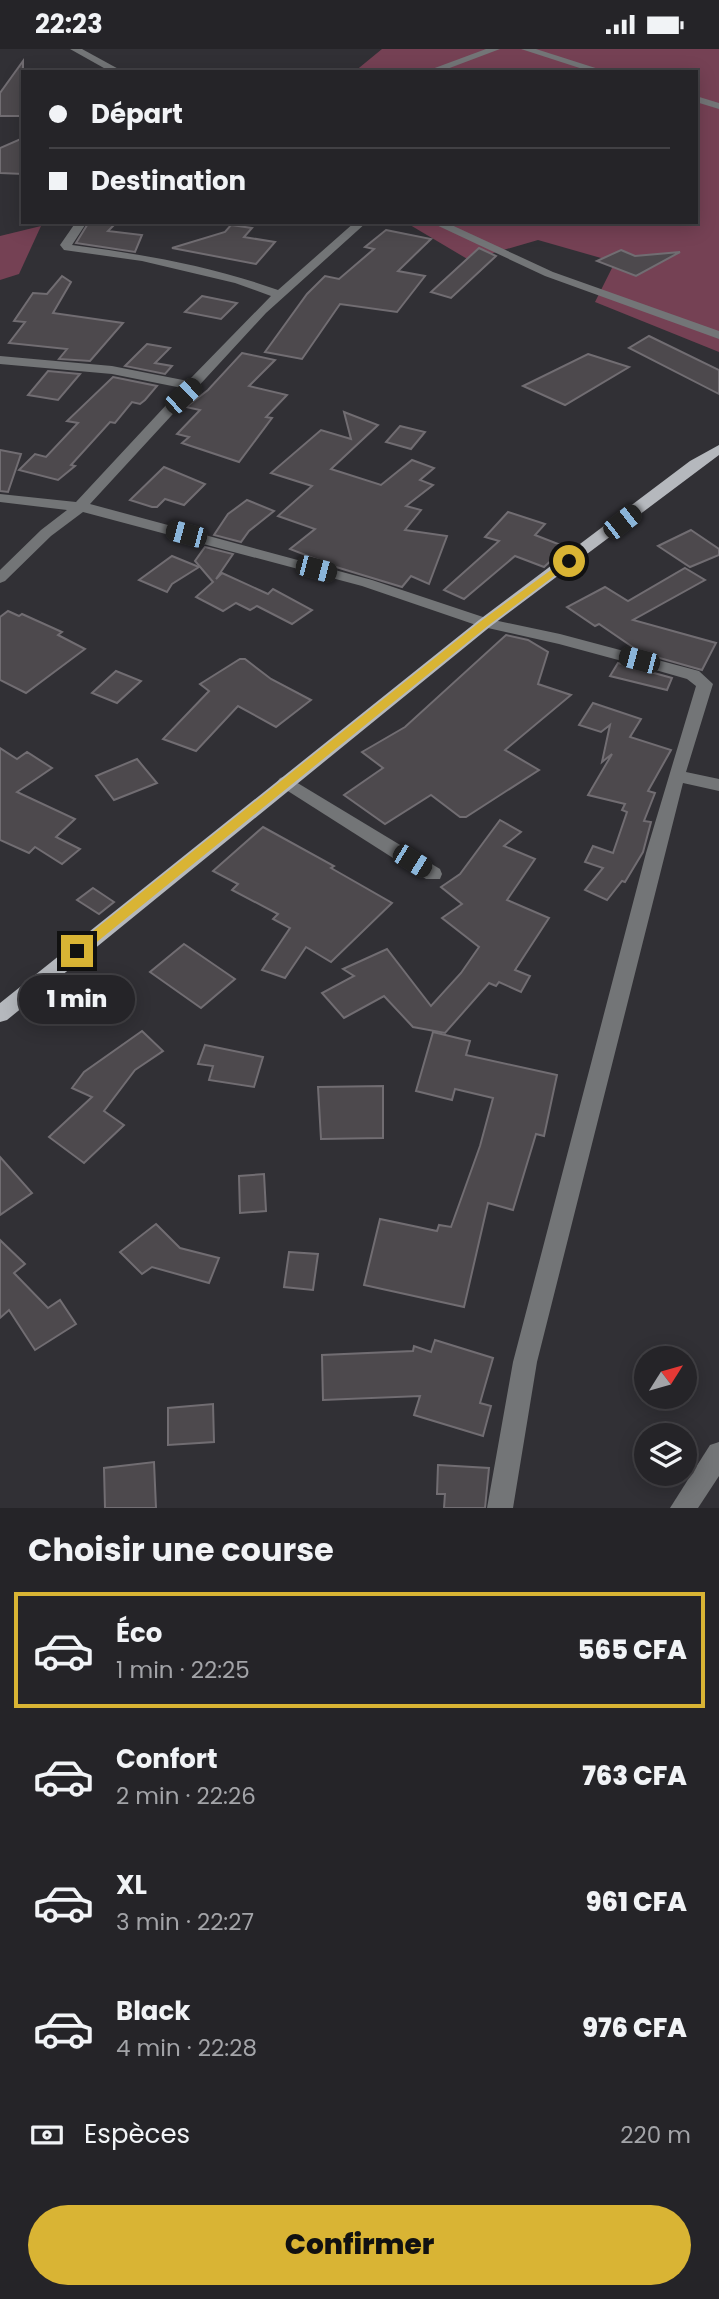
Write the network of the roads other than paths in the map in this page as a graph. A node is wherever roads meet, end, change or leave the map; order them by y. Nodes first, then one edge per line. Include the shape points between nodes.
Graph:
1 (495, 49) edge
2 (526, 49) edge
3 (82, 50) edge
4 (117, 70) edge
5 (435, 70) edge
6 (596, 70) edge
7 (698, 100) edge
8 (719, 106) edge
9 (80, 224) edge
10 (360, 224) edge
11 (439, 224) edge
12 (280, 295) junction
13 (719, 335) edge
14 (0, 360) edge
15 (61, 364) junction
16 (0, 375) edge
17 (193, 386) junction
18 (719, 449) edge
19 (0, 498) edge
20 (80, 507) junction
21 (0, 578) edge
22 (485, 623) junction
23 (676, 776) junction
24 (286, 782) junction
25 (719, 785) edge
26 (433, 874) dead end
27 (0, 1014) edge
28 (719, 1454) edge
29 (500, 1508) edge
30 (683, 1508) edge

1 - 5 street
2 - 6 street
3 - 4 street
7 - 8 street
9 - 12 street via 70,236 68,248 142,258 239,280
10 - 12 street
11 - 13 street via 549,274
12 - 17 street
14 - 15 street
15 - 16 street via 15,367
15 - 17 street
17 - 20 street
18 - 22 main road
19 - 20 street
20 - 21 street
20 - 22 street via 368,583
22 - 23 street via 702,679 706,688
22 - 24 main road
23 - 25 street
23 - 29 street via 525,1362
24 - 26 street
24 - 27 main road
28 - 30 street

